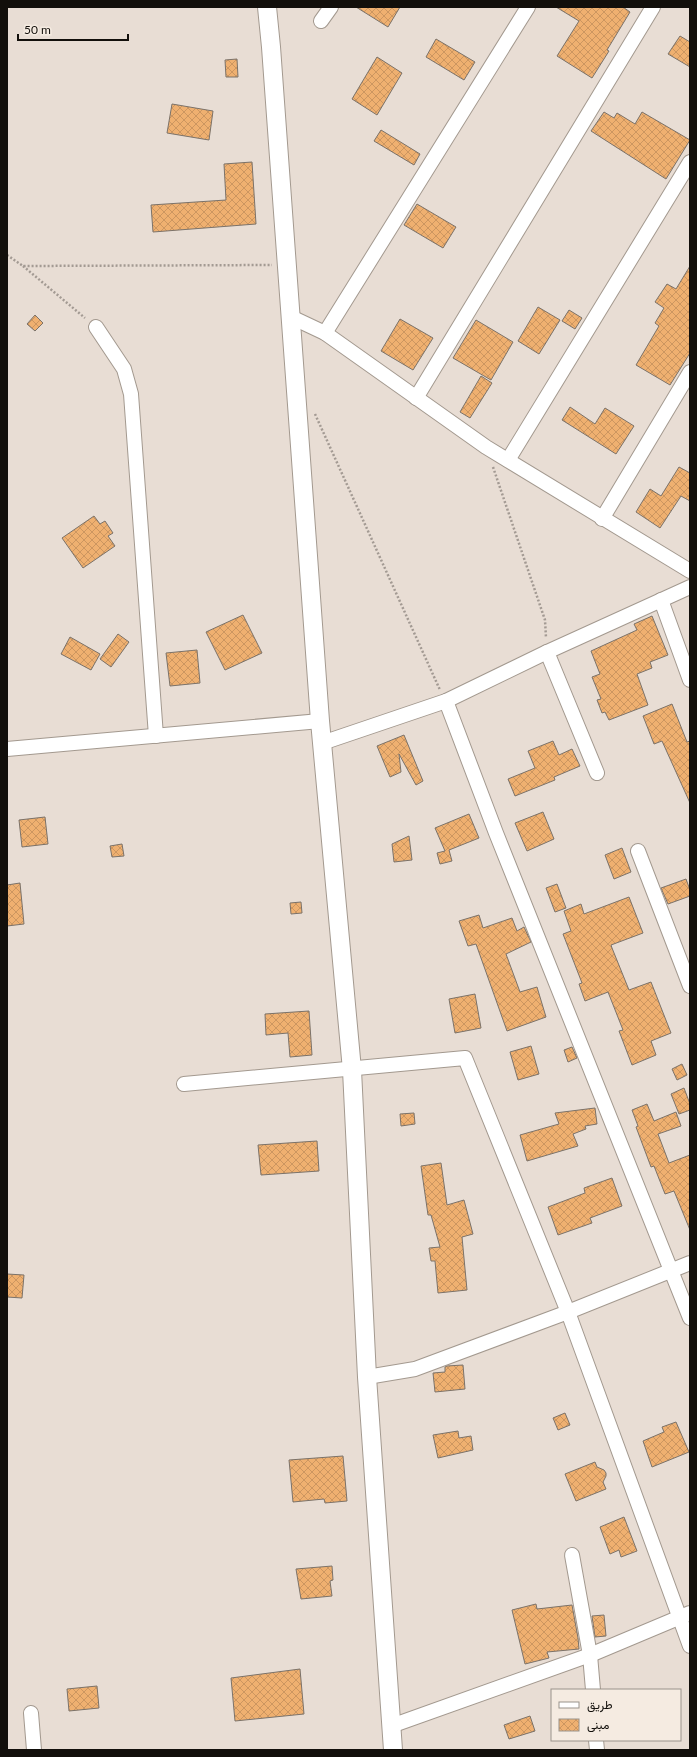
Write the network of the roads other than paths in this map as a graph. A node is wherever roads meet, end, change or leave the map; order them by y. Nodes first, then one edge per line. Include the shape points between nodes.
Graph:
1 (267, 7) edge
2 (330, 7) edge
3 (528, 7) edge
4 (653, 7) edge
5 (322, 21) dead end
6 (690, 162) edge
7 (291, 317) junction
8 (96, 327) road end
9 (325, 333) junction
10 (690, 372) edge
11 (416, 398) junction
12 (508, 460) junction
13 (602, 519) junction
14 (690, 571) edge
15 (690, 587) edge
16 (661, 600) junction
17 (547, 652) junction
18 (690, 680) edge
19 (446, 701) junction
20 (320, 721) junction
21 (156, 736) junction
22 (322, 743) junction
23 (7, 750) edge
24 (598, 774) dead end
25 (638, 851) dead end
26 (690, 986) edge
27 (352, 1070) junction
28 (184, 1084) dead end
29 (690, 1263) edge
30 (672, 1271) junction
31 (568, 1312) junction
32 (690, 1318) edge
33 (367, 1377) junction
34 (572, 1555) dead end
35 (684, 1615) edge
36 (690, 1646) edge
37 (590, 1655) junction
38 (593, 1689) edge
39 (31, 1713) dead end
40 (391, 1726) junction
41 (34, 1750) edge
42 (393, 1750) edge

1 - 7 street
2 - 5 street
3 - 9 street
4 - 11 street
6 - 12 street
7 - 9 street
7 - 20 street
8 - 21 street via 124,369 131,394
9 - 11 street
10 - 13 street
11 - 12 street via 486,448
12 - 13 street
13 - 14 street
15 - 16 street
16 - 17 street
16 - 18 street
17 - 19 street
17 - 24 street
19 - 22 street
19 - 30 street via 496,833
20 - 21 street
20 - 22 street
21 - 23 street
22 - 27 street
25 - 26 street
27 - 28 street
27 - 31 street via 465,1058
27 - 33 street
29 - 30 street
30 - 31 street
30 - 32 street
31 - 33 street via 415,1369
31 - 35 street
33 - 40 street
34 - 37 street
35 - 36 street
35 - 37 street
37 - 38 street
37 - 40 street
39 - 41 street
40 - 42 street

